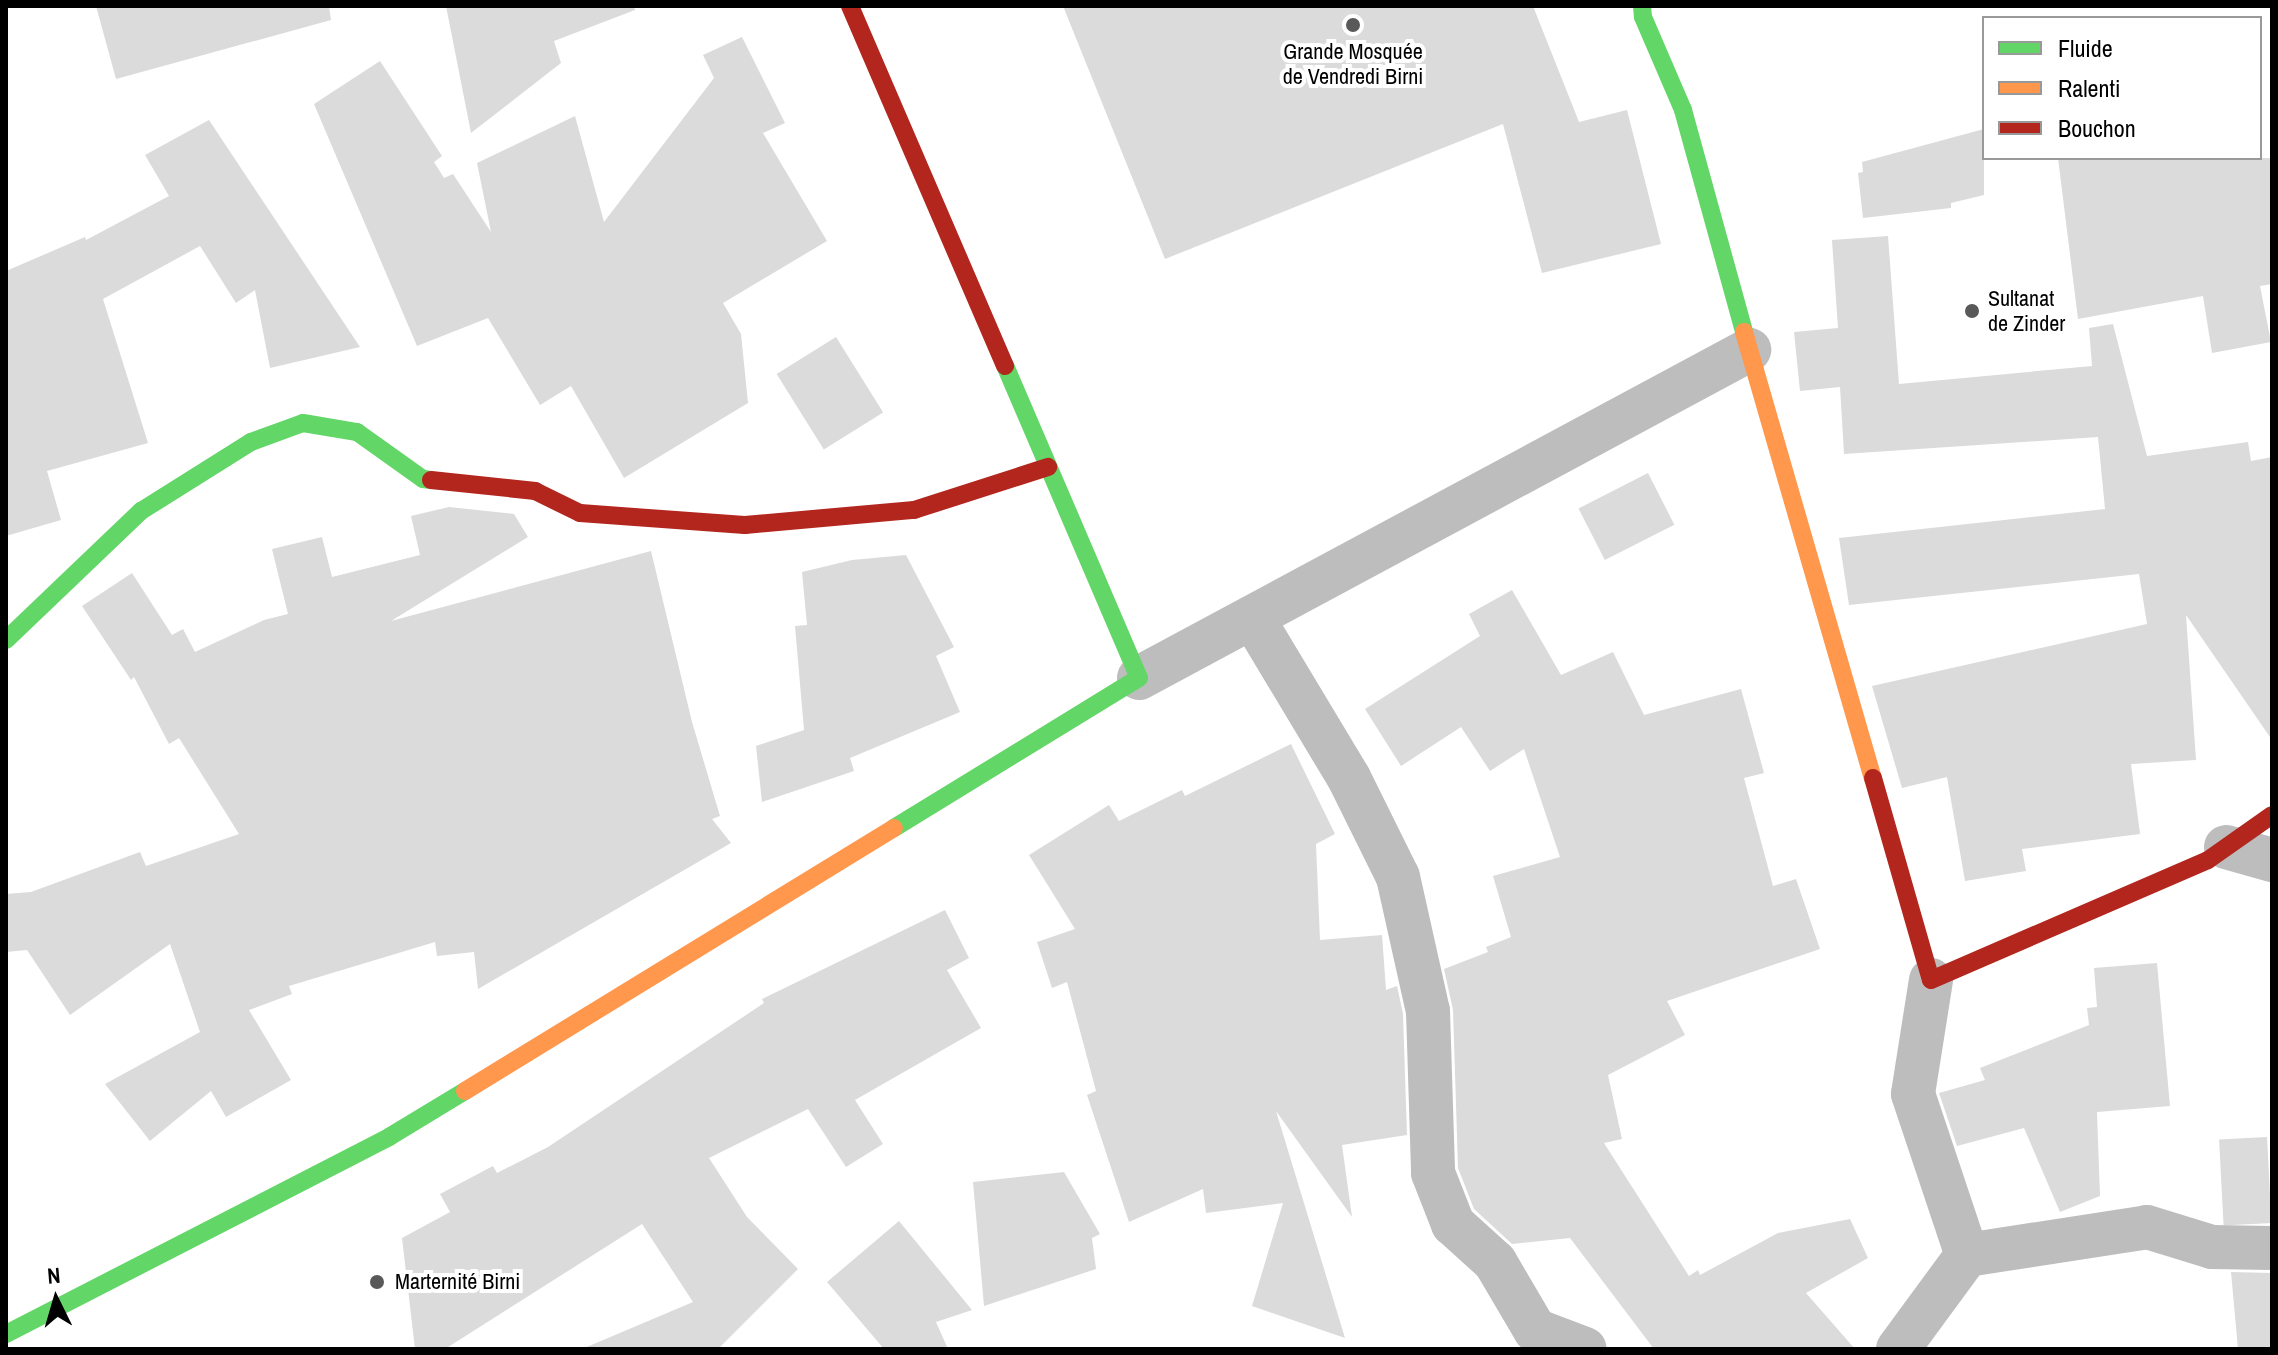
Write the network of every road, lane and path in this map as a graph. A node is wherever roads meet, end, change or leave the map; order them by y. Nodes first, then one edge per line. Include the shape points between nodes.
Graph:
1 (850, 6) edge
2 (1642, 6) edge
3 (1749, 350) junction
4 (1048, 467) junction
5 (1254, 620) junction
6 (6, 640) edge
7 (1139, 678) junction
8 (2272, 815) edge
9 (2226, 847) junction
10 (2272, 860) edge
11 (1931, 980) junction
12 (2272, 1248) edge
13 (1967, 1255) junction
14 (6, 1334) edge
15 (1585, 1349) edge
16 (1898, 1349) edge

1 - 4 street
2 - 3 street via 1683,110
3 - 5 street
3 - 11 street
4 - 6 street via 914,510 745,525 580,513 535,491 423,479 357,432 303,423 251,442 141,511
4 - 7 street
5 - 7 street
5 - 15 street via 1349,778 1398,877 1428,1011 1433,1173 1453,1224 1495,1262 1535,1330
7 - 14 street via 389,1137
8 - 9 street
9 - 10 street
9 - 11 street via 2208,860
11 - 13 street via 1913,1094
12 - 13 street via 2212,1247 2147,1227
13 - 16 street

